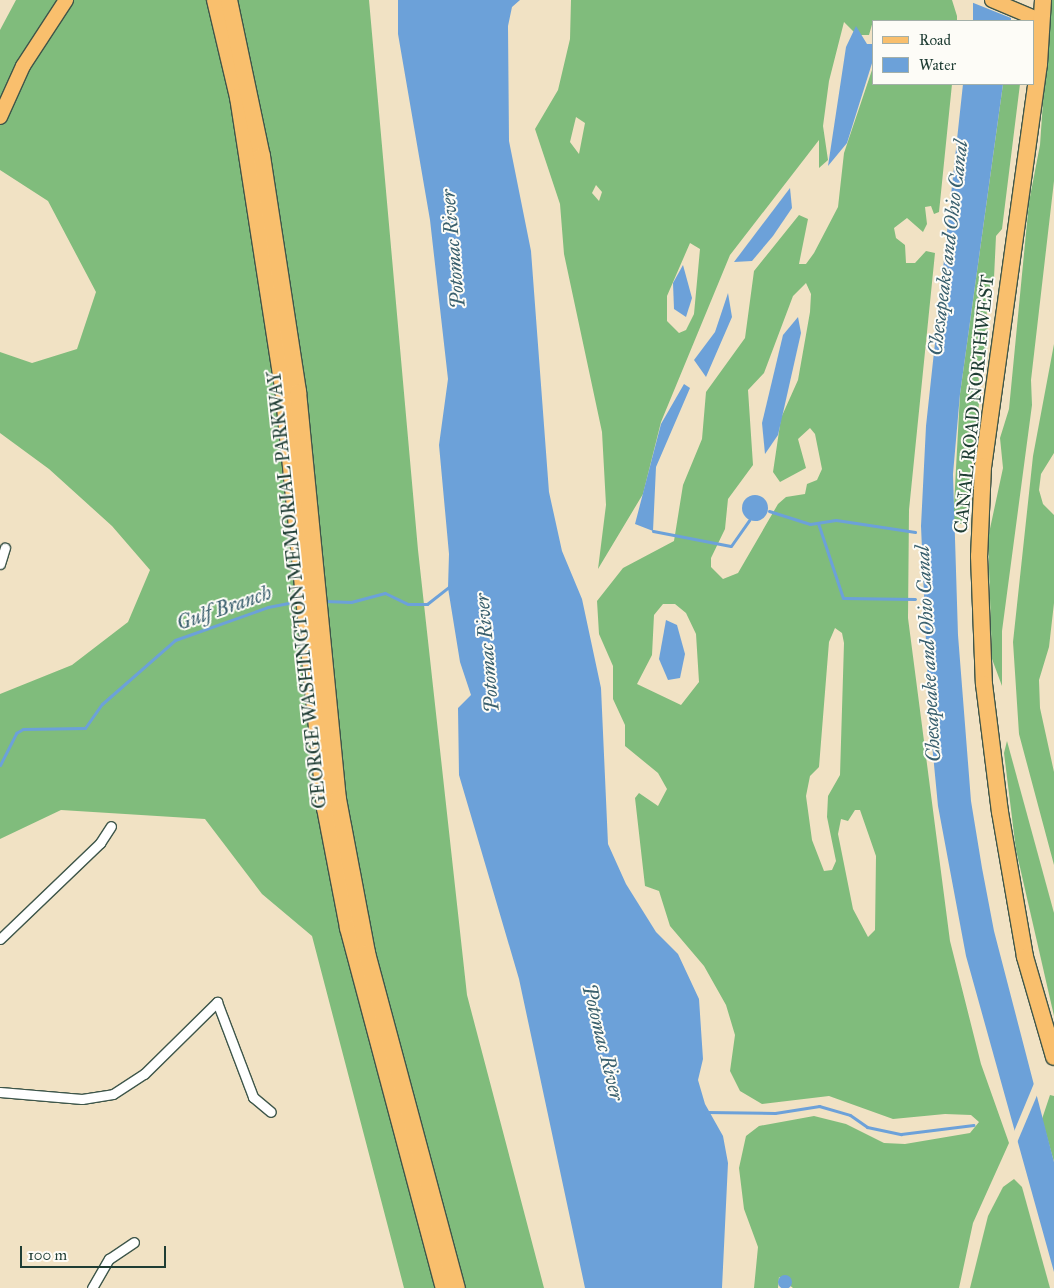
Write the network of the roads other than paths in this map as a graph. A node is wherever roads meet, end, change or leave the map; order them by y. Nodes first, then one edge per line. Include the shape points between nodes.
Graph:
1 (66, 0) edge
2 (216, 0) edge
3 (229, 0) edge
4 (992, 0) edge
5 (1043, 0) edge
6 (1042, 21) junction
7 (1034, 81) edge
8 (1034, 85) edge
9 (0, 117) edge
10 (301, 507) junction
11 (5, 548) dead end
12 (0, 564) edge
13 (318, 694) junction
14 (111, 826) dead end
15 (0, 939) edge
16 (1054, 1057) edge
17 (0, 1092) edge
18 (271, 1112) dead end
19 (134, 1242) dead end
20 (92, 1288) edge
21 (444, 1288) edge
22 (457, 1288) edge

1 - 9 main road via 23,66
2 - 10 highway, GEORGE WASHINGTON MEMORIAL PARKWAY via 238,97 267,269
3 - 10 highway, GEORGE WASHINGTON MEMORIAL PARKWAY via 262,156 298,392
4 - 6 main road
5 - 6 highway, CANAL ROAD NORTHWEST
6 - 7 highway, CANAL ROAD NORTHWEST
8 - 16 highway, CANAL ROAD NORTHWEST via 983,466 979,556 984,684 1002,821 1025,957
10 - 13 highway, GEORGE WASHINGTON MEMORIAL PARKWAY
11 - 12 street
13 - 21 highway, GEORGE WASHINGTON MEMORIAL PARKWAY via 325,808 348,928
13 - 22 highway, GEORGE WASHINGTON MEMORIAL PARKWAY via 367,953
14 - 15 street via 100,843
17 - 18 street via 82,1099 113,1094 144,1074 217,1002 253,1097
19 - 20 street via 109,1259

